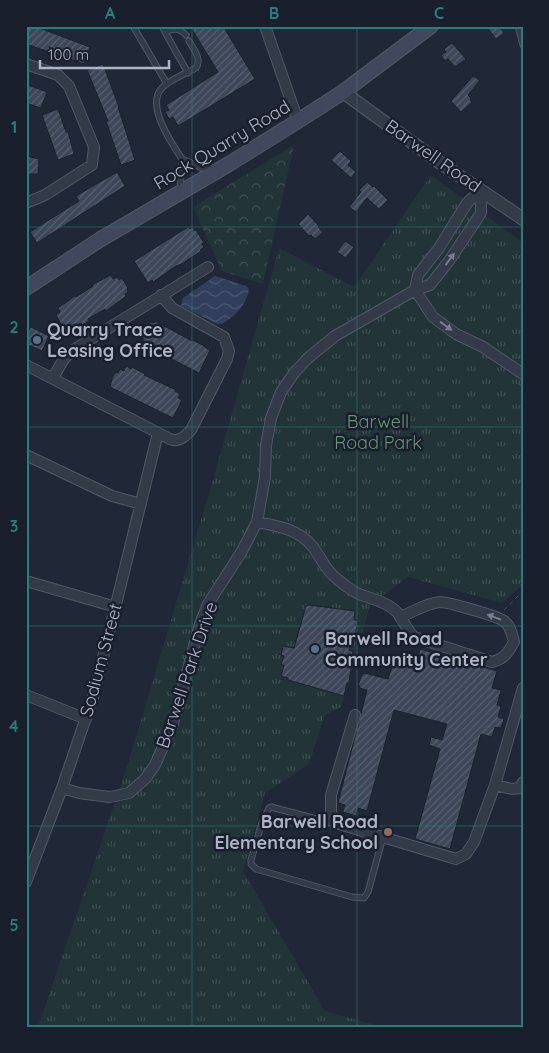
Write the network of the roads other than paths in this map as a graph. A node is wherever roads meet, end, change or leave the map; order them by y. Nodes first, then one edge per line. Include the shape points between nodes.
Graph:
1 (133, 26) edge
2 (162, 26) edge
3 (266, 26) edge
4 (431, 26) edge
5 (518, 26) edge
6 (165, 32) junction
7 (186, 35) dead end
8 (189, 41) dead end
9 (523, 45) edge
10 (26, 64) edge
11 (188, 73) junction
12 (168, 84) junction
13 (343, 92) junction
14 (298, 121) junction
15 (182, 159) junction
16 (221, 169) junction
17 (481, 190) junction
18 (179, 194) junction
19 (26, 203) edge
20 (523, 219) edge
21 (208, 267) dead end
22 (26, 288) edge
23 (415, 290) junction
24 (161, 295) junction
25 (26, 365) edge
26 (523, 374) edge
27 (53, 378) junction
28 (158, 433) junction
29 (26, 455) edge
30 (141, 504) junction
31 (258, 522) junction
32 (26, 581) edge
33 (116, 607) junction
34 (400, 617) junction
35 (523, 688) edge
36 (26, 696) edge
37 (355, 715) dead end
38 (86, 719) junction
39 (523, 782) edge
40 (495, 785) junction
41 (62, 788) junction
42 (339, 824) junction
43 (383, 837) junction
44 (26, 882) edge

1 - 12 lane
2 - 6 lane
3 - 14 street
4 - 13 main road, Rock Quarry Road
5 - 9 lane
6 - 7 lane via 174,28
6 - 11 lane
8 - 11 lane via 199,60 196,68
10 - 19 street via 58,75 69,86 94,147 92,164 45,195
11 - 12 lane
12 - 15 lane via 159,92 158,111 164,130
13 - 14 main road, Rock Quarry Road
13 - 17 street, Barwell Road
14 - 16 main road, Rock Quarry Road
15 - 16 lane via 202,168
15 - 18 lane
16 - 18 main road, Rock Quarry Road
17 - 20 street, Barwell Road
17 - 23 street via 467,203 418,275
23 -> 17 street, Barwell Park Drive via 430,285 481,213
18 - 22 main road, Rock Quarry Road
21 - 24 street
23 -> 26 street via 433,317
23 - 31 street, Barwell Park Drive via 335,336 294,372 281,392 271,418
24 - 27 street via 70,352
24 - 28 street via 172,308 224,337 229,351 191,430 183,438 173,440
25 - 27 street
27 - 28 street
28 - 30 street, Sodium Street
29 - 30 street via 112,496
30 - 33 street, Sodium Street
31 - 34 street via 300,534 334,577 347,588 384,603
31 - 41 street, Barwell Park Drive via 208,604 173,724 155,765 145,779 129,793 110,797
32 - 33 street
33 - 38 street, Sodium Street
34 -> 34 street via 414,637 492,662 507,654 514,642 511,629 504,621 442,602
35 - 40 street
36 - 38 street
37 - 42 street via 331,795 331,812
38 - 41 street, Sodium Street
39 - 40 street via 520,788 512,789
40 - 43 street via 471,848 456,859
41 - 44 street, Sodium Street
42 - 43 street
42 - 43 lane via 271,807 262,822 251,864 256,869 364,898

